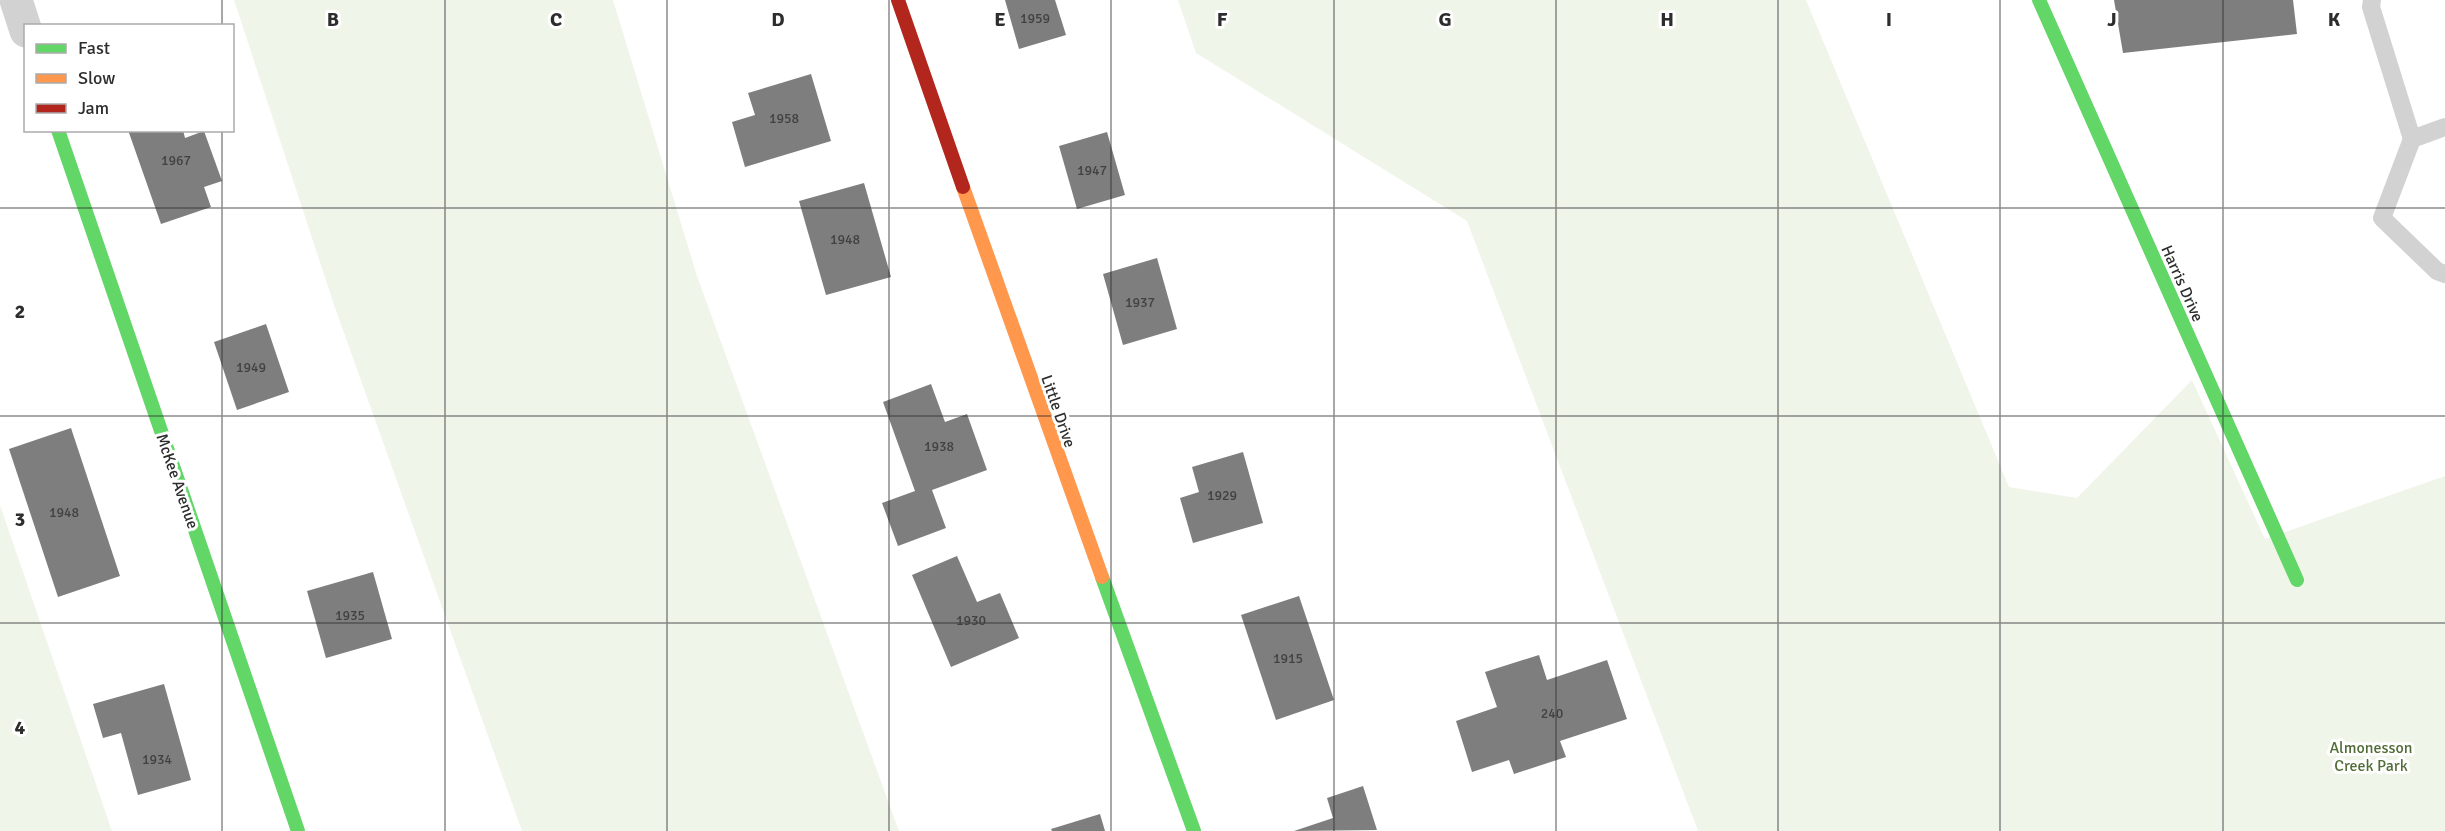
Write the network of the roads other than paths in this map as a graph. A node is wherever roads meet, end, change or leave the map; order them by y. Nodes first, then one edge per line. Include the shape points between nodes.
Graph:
1 (16, 0) edge
2 (898, 0) edge
3 (2038, 0) edge
4 (2372, 0) edge
5 (24, 24) edge
6 (2445, 127) edge
7 (59, 132) edge
8 (2412, 139) junction
9 (2445, 274) edge
10 (2297, 580) dead end
11 (298, 831) edge
12 (1194, 831) edge

1 - 5 street
2 - 12 street, Little Drive
3 - 10 street, Harris Drive
4 - 8 lane
6 - 8 lane
7 - 11 street, McKee Avenue
8 - 9 lane via 2382,218

